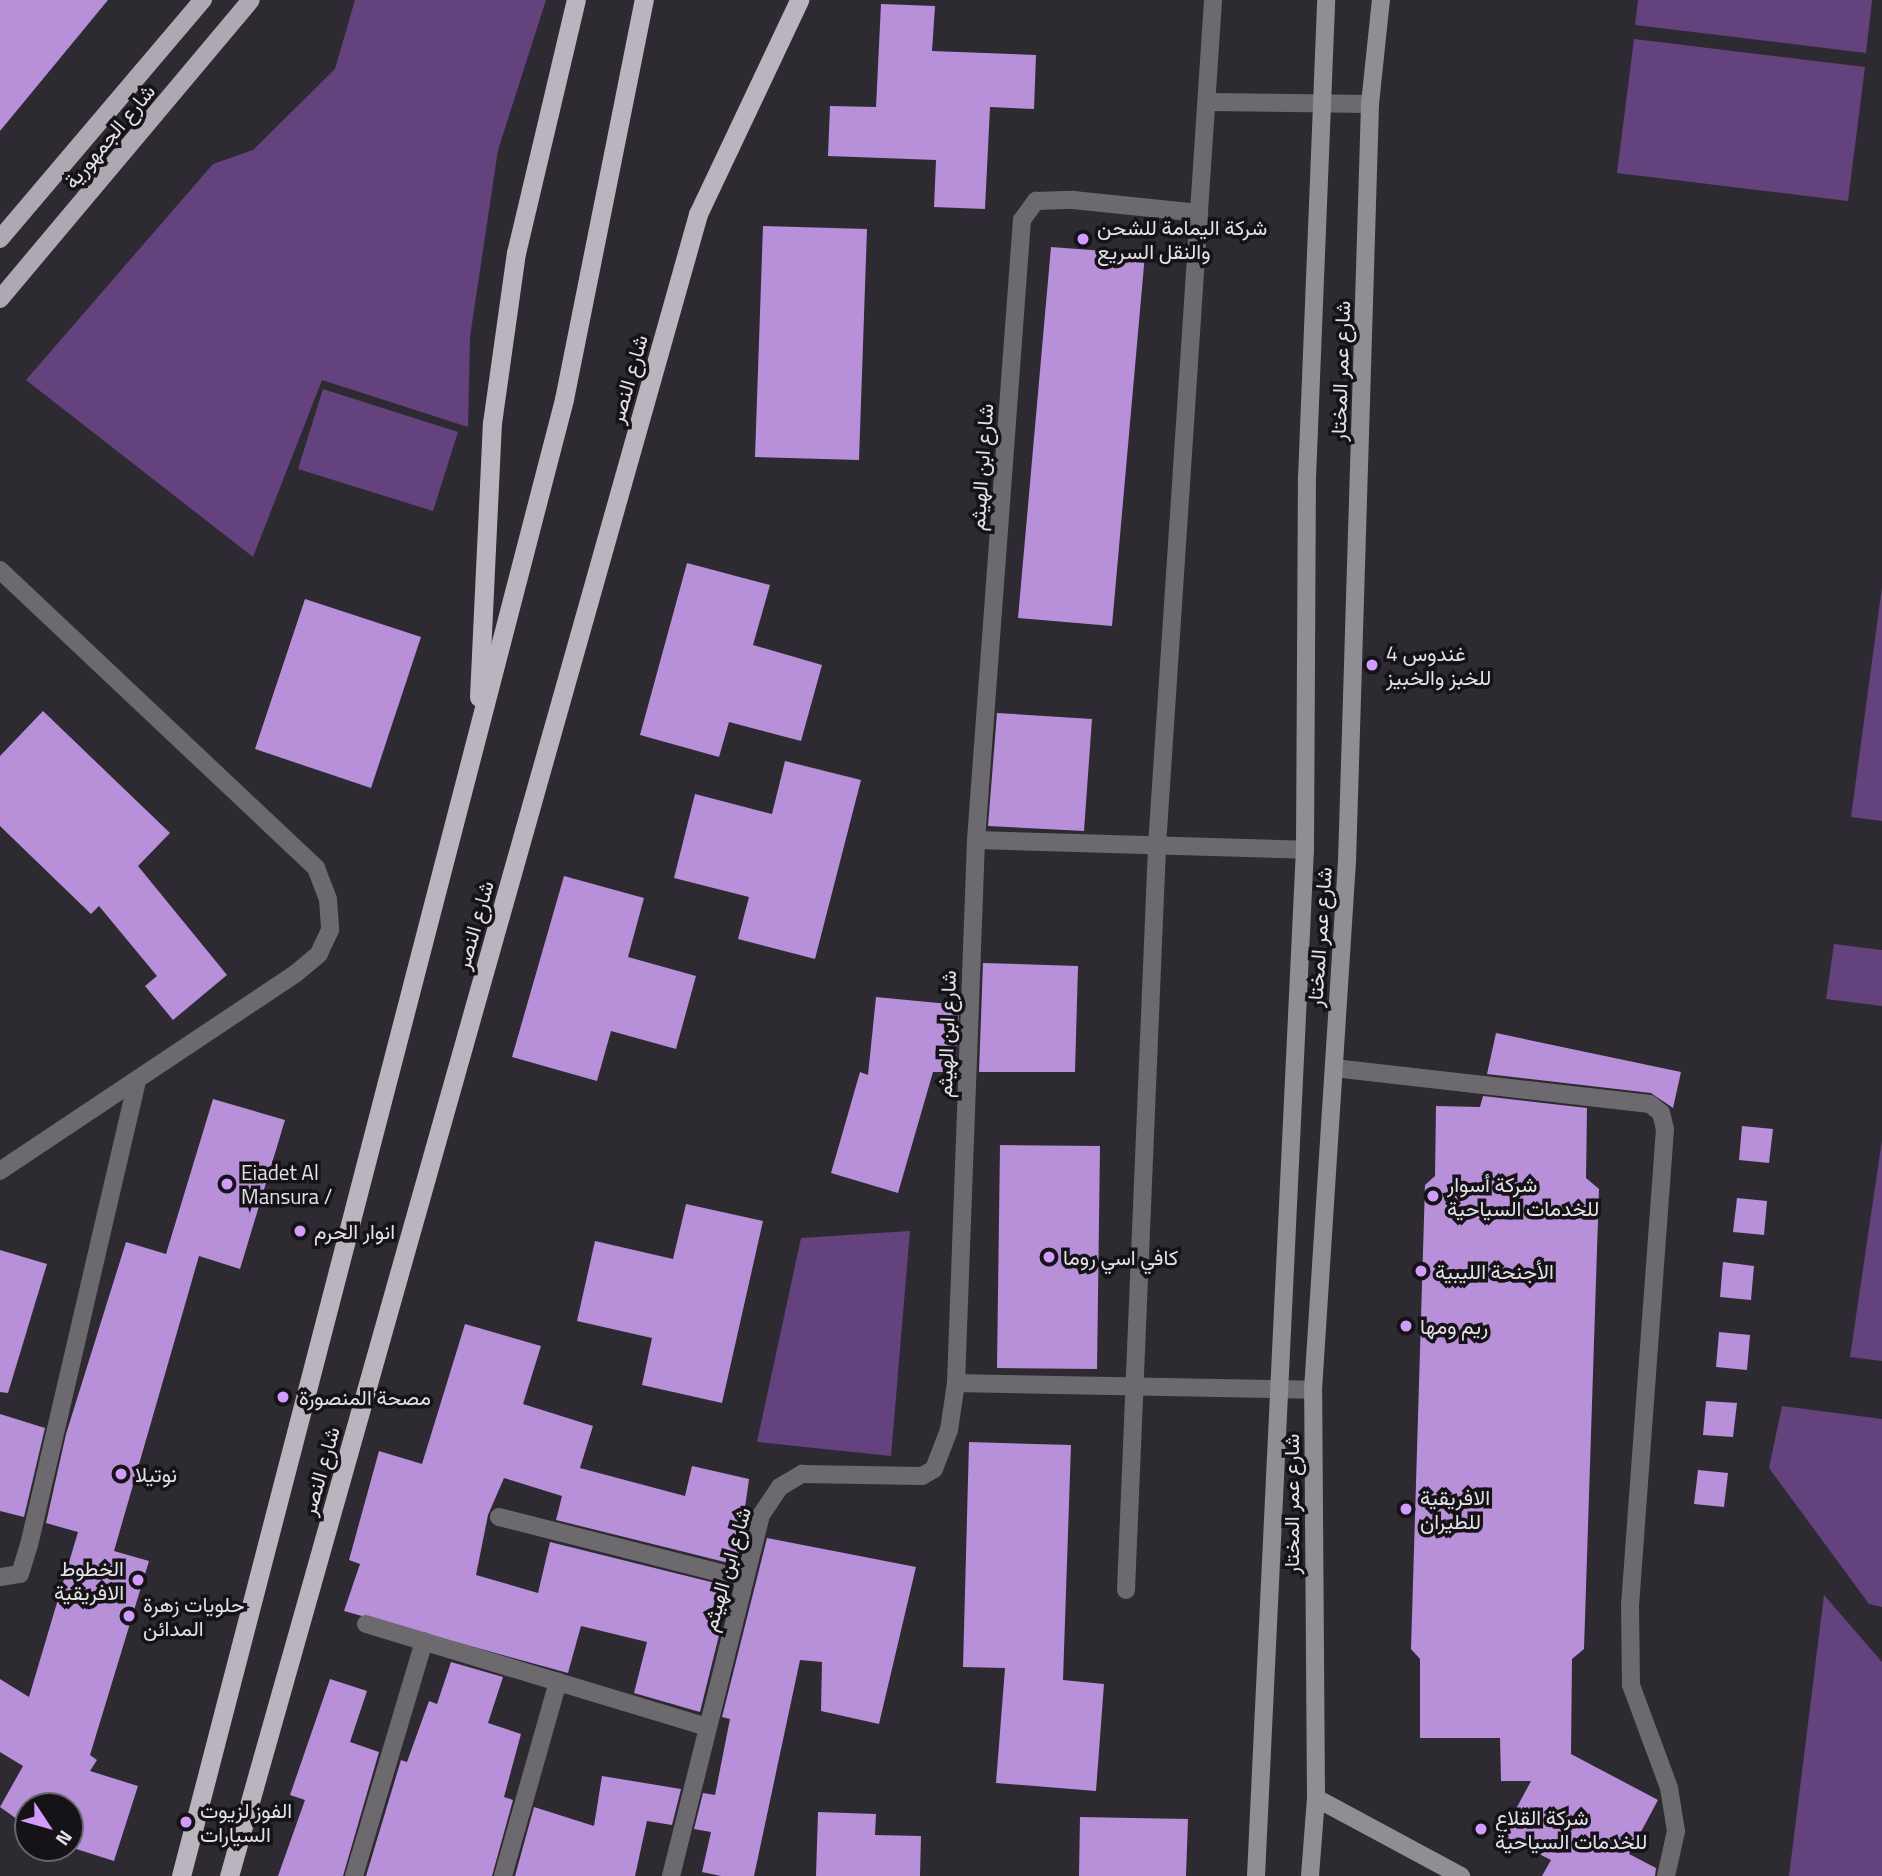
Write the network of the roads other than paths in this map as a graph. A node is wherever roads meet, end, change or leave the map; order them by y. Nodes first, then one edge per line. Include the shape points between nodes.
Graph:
1 (203, 0) edge
2 (251, 0) edge
3 (576, 0) edge
4 (644, 0) edge
5 (799, 0) edge
6 (1213, 0) edge
7 (1326, 0) edge
8 (1381, 0) edge
9 (1207, 102) junction
10 (1317, 104) junction
11 (1370, 104) junction
12 (1199, 213) junction
13 (0, 239) edge
14 (0, 299) edge
15 (0, 570) edge
16 (477, 735) junction
17 (976, 840) junction
18 (1157, 846) junction
19 (1305, 850) junction
20 (1334, 1068) junction
21 (137, 1081) junction
22 (0, 1171) edge
23 (956, 1383) junction
24 (1139, 1389) junction
25 (1313, 1390) junction
26 (1275, 1391) junction
27 (499, 1517) dead end
28 (0, 1577) edge
29 (744, 1579) junction
30 (1126, 1590) dead end
31 (366, 1624) dead end
32 (424, 1641) junction
33 (558, 1682) junction
34 (707, 1727) junction
35 (1315, 1798) junction
36 (181, 1876) edge
37 (229, 1876) edge
38 (354, 1876) edge
39 (503, 1876) edge
40 (671, 1876) edge
41 (1256, 1876) edge
42 (1310, 1876) edge
43 (1461, 1876) edge
44 (1666, 1876) edge

1 - 13 main road, شارع الجمهورية
2 - 14 main road, شارع الجمهورية
3 - 16 highway via 516,253 492,423
4 - 16 highway, شارع النصر via 564,399
5 - 37 highway, شارع النصر via 698,214
6 - 9 street
7 - 10 main road, شارع عمر المختار
8 - 11 main road, شارع عمر المختار
9 - 10 street
9 - 12 street
10 - 11 street
10 - 19 main road, شارع عمر المختار
11 - 20 main road, شارع عمر المختار via 1347,862
12 - 17 street, شارع ابن الهيثم via 1036,201 1023,220
12 - 18 street
15 - 21 street via 316,869 328,899 330,930 319,954
16 - 36 highway, شارع النصر
17 - 18 street
17 - 23 street, شارع ابن الهيثم
18 - 19 street
18 - 24 street
19 - 26 main road, شارع عمر المختار
20 - 25 main road, شارع عمر المختار
20 - 44 street via 1650,1104 1661,1113 1665,1129 1630,1617 1631,1685 1663,1771 1676,1831
21 - 22 street
21 - 28 street via 29,1545 20,1574
23 - 24 street
23 - 29 street, شارع ابن الهيثم via 945,1448 934,1469 908,1477 802,1474 780,1487 761,1515
24 - 26 street
24 - 30 street
25 - 26 street
25 - 35 main road, شارع عمر المختار
26 - 41 main road, شارع عمر المختار
27 - 29 street
29 - 34 street, شارع ابن الهيثم
31 - 32 street
32 - 33 street
32 - 38 street
33 - 34 street
33 - 39 street
34 - 40 street, شارع ابن الهيثم
35 - 42 main road, شارع عمر المختار
35 - 43 main road

